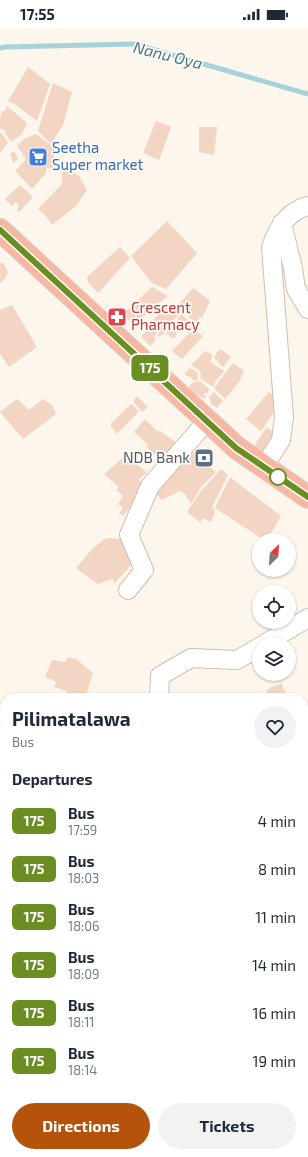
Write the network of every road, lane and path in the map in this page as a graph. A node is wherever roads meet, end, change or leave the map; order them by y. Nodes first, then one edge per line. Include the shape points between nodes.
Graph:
1 (308, 206) edge
2 (282, 223) junction
3 (0, 230) edge
4 (308, 309) edge
5 (207, 421) junction
6 (264, 467) junction
7 (308, 497) edge
8 (128, 590) dead end
9 (308, 618) edge
10 (276, 637) edge
11 (252, 651) edge
12 (159, 693) edge

1 - 2 street via 294,212
2 - 4 street via 294,268 296,289
2 - 6 street via 271,247 284,417 281,440
3 - 5 highway
5 - 6 highway via 236,448
5 - 8 street via 150,486 129,535 144,570
6 - 7 highway
9 - 10 street
11 - 12 street via 237,660 191,658 160,676

